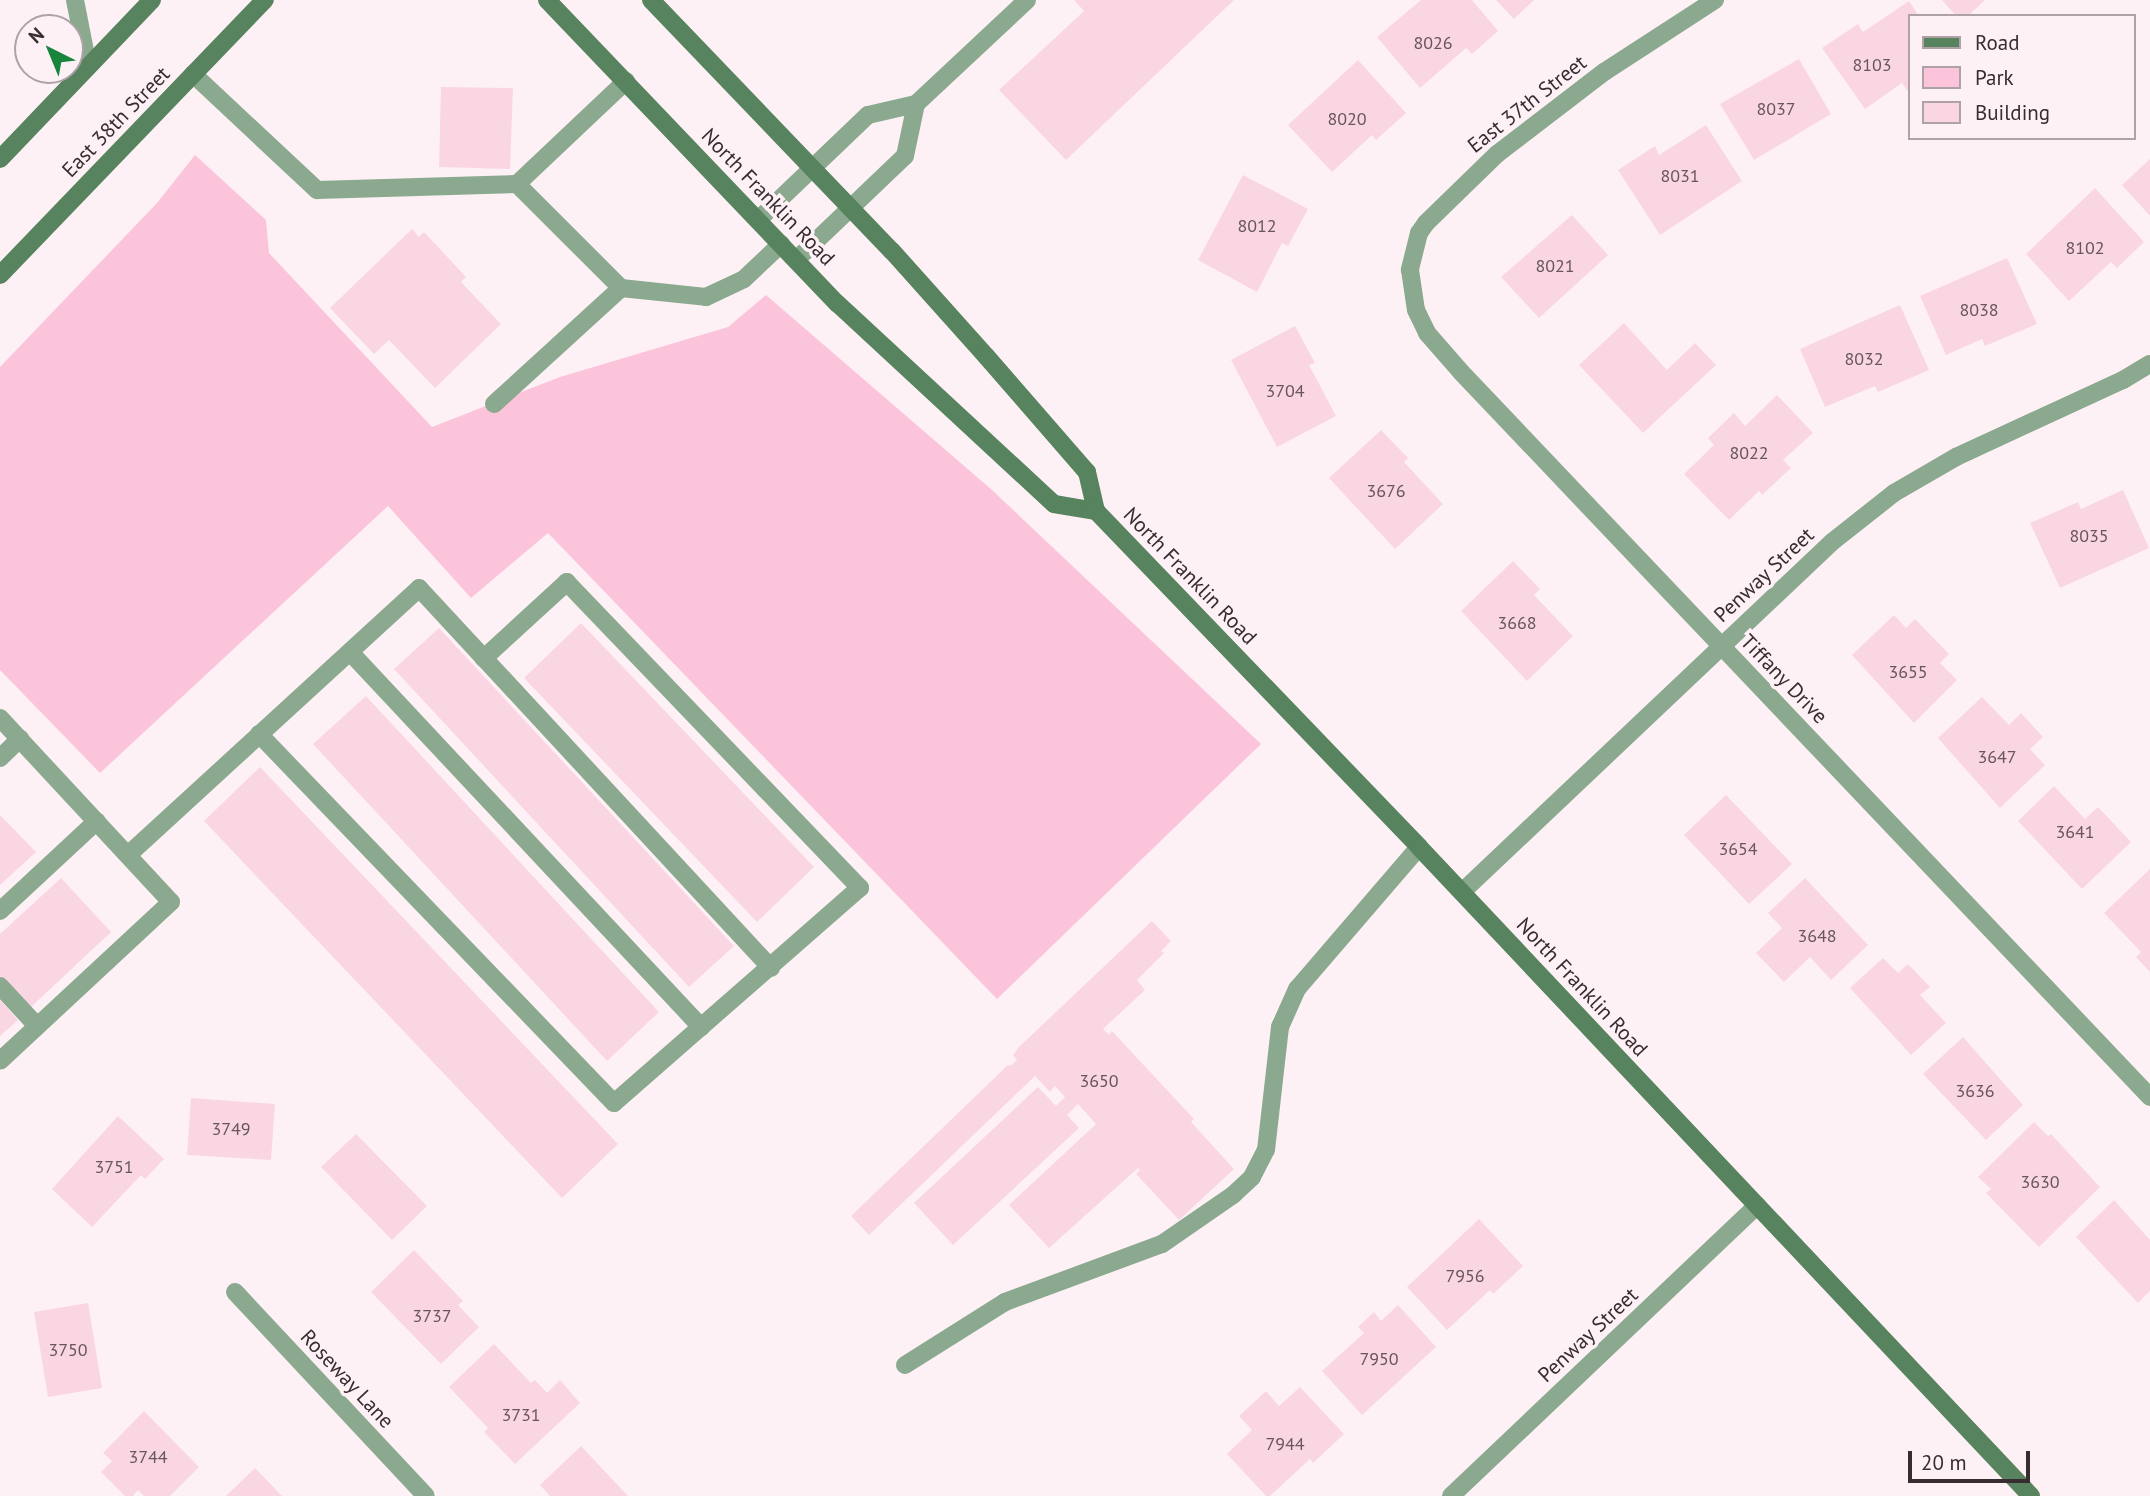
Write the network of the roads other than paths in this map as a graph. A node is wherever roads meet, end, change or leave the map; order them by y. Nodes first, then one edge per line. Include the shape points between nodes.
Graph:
1 (75, 0) edge
2 (152, 0) edge
3 (265, 0) edge
4 (547, 0) edge
5 (651, 0) edge
6 (1027, 0) edge
7 (1715, 0) edge
8 (88, 66) junction
9 (193, 74) junction
10 (625, 81) junction
11 (916, 104) junction
12 (0, 159) edge
13 (811, 168) junction
14 (517, 184) junction
15 (850, 208) junction
16 (758, 220) junction
17 (781, 244) junction
18 (796, 260) junction
19 (0, 275) edge
20 (1410, 278) joint
21 (621, 288) junction
22 (2150, 364) edge
23 (494, 404) dead end
24 (1096, 511) junction
25 (1722, 646) junction
26 (350, 652) junction
27 (484, 658) junction
28 (0, 719) edge
29 (260, 734) junction
30 (20, 739) junction
31 (0, 758) edge
32 (97, 821) junction
33 (1419, 847) junction
34 (128, 855) junction
35 (1462, 892) junction
36 (0, 911) edge
37 (771, 968) junction
38 (0, 986) edge
39 (37, 1026) junction
40 (701, 1027) junction
41 (0, 1061) edge
42 (2150, 1097) edge
43 (1757, 1206) junction
44 (235, 1293) dead end
45 (905, 1365) dead end
46 (426, 1496) edge
47 (1451, 1496) edge
48 (2031, 1496) edge

1 - 8 street
2 - 8 main road
3 - 9 main road, East 38th Street
4 - 10 main road, North Franklin Road
5 - 13 main road, North Franklin Road
6 - 11 street
7 - 20 street, East 37th Street via 1604,72 1497,154 1419,233
8 - 12 main road
9 - 14 street via 317,190
9 - 19 main road, East 38th Street
10 - 14 street
10 - 16 main road, North Franklin Road
11 - 13 street via 868,115
11 - 15 street via 905,156
13 - 15 main road, North Franklin Road
13 - 16 street
14 - 21 street
15 - 18 street
15 - 24 main road, North Franklin Road via 1087,472
16 - 17 main road, North Franklin Road
17 - 18 main road, North Franklin Road
17 - 21 street via 744,279 706,297
18 - 24 main road, North Franklin Road via 1054,504
20 - 25 street, Tiffany Drive via 1416,310 1431,338
21 - 23 street
22 - 25 street, Penway Street via 1956,457 1894,493 1832,542
24 - 33 main road, North Franklin Road
25 - 35 street, Penway Street
25 - 42 street, Tiffany Drive
26 - 27 street via 419,588
26 - 29 street
26 - 40 street
27 - 37 street
27 - 37 street via 567,582 860,888
28 - 30 street
29 - 34 street
29 - 40 street via 614,1102
30 - 31 street
30 - 32 street
32 - 34 street
32 - 36 street
33 - 35 main road, North Franklin Road
33 - 45 street via 1297,989 1280,1027 1266,1150 1252,1177 1162,1244 1005,1302
34 - 39 street via 171,902
35 - 43 main road, North Franklin Road
37 - 40 street
38 - 39 street
39 - 41 street
43 - 47 street, Penway Street
43 - 48 main road, North Franklin Road
44 - 46 street, Roseway Lane

